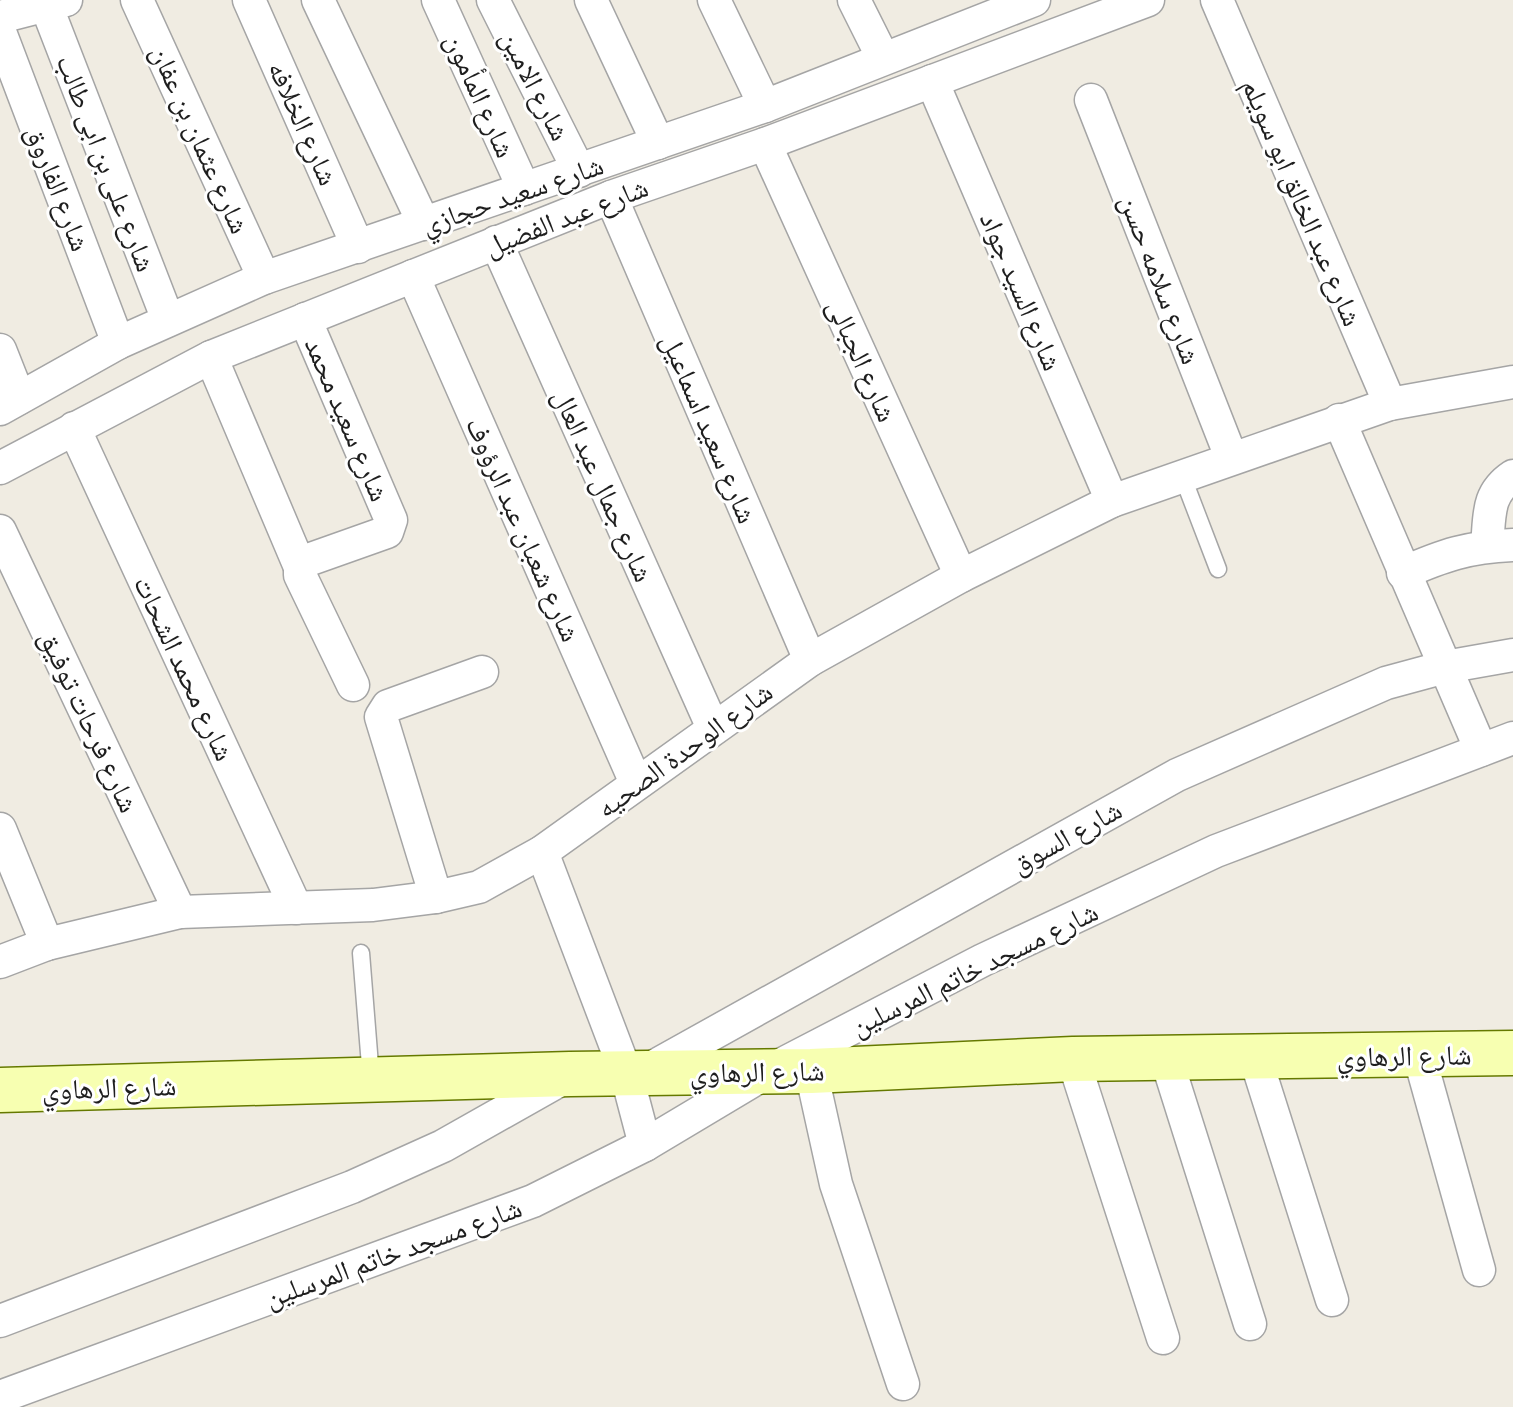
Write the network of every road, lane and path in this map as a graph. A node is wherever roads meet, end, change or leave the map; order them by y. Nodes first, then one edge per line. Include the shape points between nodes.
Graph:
1 (137, 0) edge
2 (249, 0) edge
3 (318, 0) edge
4 (438, 0) edge
5 (493, 0) edge
6 (591, 0) edge
7 (714, 0) edge
8 (854, 0) edge
9 (1148, 0) edge
10 (1217, 0) edge
11 (1027, 1) edge
12 (34, 7) edge
13 (0, 32) edge
14 (883, 58) junction
15 (932, 81) junction
16 (1091, 100) dead end
17 (765, 106) junction
18 (658, 143) junction
19 (765, 144) junction
20 (579, 171) junction
21 (524, 189) junction
22 (611, 197) junction
23 (424, 224) junction
24 (496, 242) junction
25 (358, 247) junction
26 (413, 276) junction
27 (264, 278) junction
28 (305, 319) junction
29 (168, 320) junction
30 (118, 343) junction
31 (0, 350) edge
32 (211, 357) junction
33 (1513, 382) edge
34 (10, 403) edge
35 (1390, 404) junction
36 (1339, 420) junction
37 (74, 428) junction
38 (1231, 457) junction
39 (0, 468) edge
40 (1182, 475) junction
41 (1513, 476) edge
42 (1112, 501) junction
43 (0, 531) edge
44 (1500, 545) edge
45 (300, 567) junction
46 (1218, 569) dead end
47 (1403, 573) junction
48 (961, 576) junction
49 (1513, 655) edge
50 (810, 660) junction
51 (1445, 667) junction
52 (482, 672) dead end
53 (353, 685) dead end
54 (713, 728) junction
55 (1513, 738) edge
56 (1481, 750) junction
57 (636, 783) junction
58 (0, 829) edge
59 (542, 852) junction
60 (436, 897) junction
61 (296, 908) junction
62 (180, 912) junction
63 (47, 944) junction
64 (361, 953) dead end
65 (0, 962) edge
66 (1513, 1053) edge
67 (1419, 1055) junction
68 (1255, 1057) junction
69 (1166, 1058) junction
70 (1073, 1059) junction
71 (769, 1071) junction
72 (811, 1071) junction
73 (634, 1073) junction
74 (570, 1074) junction
75 (371, 1080) junction
76 (0, 1090) edge
77 (645, 1145) junction
78 (1479, 1270) dead end
79 (1332, 1300) dead end
80 (0, 1321) edge
81 (1250, 1324) dead end
82 (1163, 1338) dead end
83 (903, 1384) dead end
84 (0, 1397) edge

1 - 27 street, شارع عثمان بن عفان
2 - 25 street, شارع الخلافه
3 - 23 street
4 - 21 street, شارع المأمون
5 - 20 street, شارع الامين
6 - 18 street
7 - 17 street
8 - 14 street
9 - 15 street, شارع عبد الفضيل
10 - 35 street, شارع عبد الخالق ابو سويلم
11 - 14 street, شارع سعيد حجازي
12 - 29 street, شارع على بن ابى طالب
13 - 30 street, شارع الفاروق
14 - 17 street, شارع سعيد حجازي
15 - 19 street, شارع عبد الفضيل
15 - 42 street, شارع السيد جواد
16 - 38 street, شارع سلامه حسن
17 - 18 street, شارع سعيد حجازي
18 - 20 street, شارع سعيد حجازي
19 - 22 street, شارع عبد الفضيل
19 - 48 street, شارع الجبالى
20 - 21 street, شارع سعيد حجازي
21 - 23 street, شارع سعيد حجازي
22 - 24 street, شارع عبد الفضيل
22 - 50 street, شارع سعيد اسماعيل
23 - 25 street, شارع سعيد حجازي
24 - 26 street, شارع عبد الفضيل
24 - 54 street, شارع جمال عبد العال
25 - 27 street, شارع سعيد حجازي
26 - 28 street, شارع عبد الفضيل
26 - 57 street, شارع شعبان عبد الرؤوف
27 - 29 street, شارع سعيد حجازي
28 - 32 street, شارع عبد الفضيل
28 - 45 street, شارع سعيد محمد via 391,524 387,532
29 - 30 street, شارع سعيد حجازي
30 - 34 street, شارع سعيد حجازي
31 - 34 street
32 - 37 street, شارع عبد الفضيل
32 - 45 street
33 - 35 street, شارع الوحدة الصحيه
35 - 36 street, شارع الوحدة الصحيه
36 - 38 street, شارع الوحدة الصحيه
36 - 47 street
37 - 39 street, شارع عبد الفضيل
37 - 61 street, شارع محمد الشحات
38 - 40 street, شارع الوحدة الصحيه
40 - 42 street, شارع الوحدة الصحيه
40 - 46 lane
41 - 44 street via 1491,500
42 - 48 street, شارع الوحدة الصحيه
43 - 62 street, شارع فرحات توفيق
44 - 47 street via 1450,553
45 - 53 street
47 - 51 street
48 - 50 street, شارع الوحدة الصحيه
49 - 51 street, شارع السوق
50 - 54 street, شارع الوحدة الصحيه
51 - 56 street
51 - 73 street, شارع السوق via 1386,683 1177,775
52 - 60 street via 388,706 381,717
54 - 57 street, شارع الوحدة الصحيه
55 - 56 street, شارع مسجد خاتم المرسلين
56 - 71 street, شارع مسجد خاتم المرسلين via 1216,851 983,960
57 - 59 street, شارع الوحدة الصحيه
58 - 63 street
59 - 60 street, شارع الوحدة الصحيه via 479,887
59 - 73 street
60 - 61 street, شارع الوحدة الصحيه
61 - 62 street, شارع الوحدة الصحيه
62 - 63 street, شارع الوحدة الصحيه
63 - 65 street, شارع الوحدة الصحيه
64 - 75 lane
66 - 67 street, شارع الرهاوي
67 - 68 street, شارع الرهاوي
67 - 78 street
68 - 69 street, شارع الرهاوي
68 - 79 street
69 - 70 street, شارع الرهاوي
69 - 81 street
70 - 72 street, شارع الرهاوي
70 - 82 street
71 - 72 street, شارع الرهاوي
71 - 73 street, شارع الرهاوي
71 - 77 street, شارع مسجد خاتم المرسلين
72 - 83 street via 836,1184
73 - 74 street, شارع الرهاوي
73 - 77 street
74 - 75 street, شارع الرهاوي
74 - 80 street via 443,1146 352,1187
75 - 76 street, شارع الرهاوي
77 - 84 street, شارع مسجد خاتم المرسلين via 472,1225

